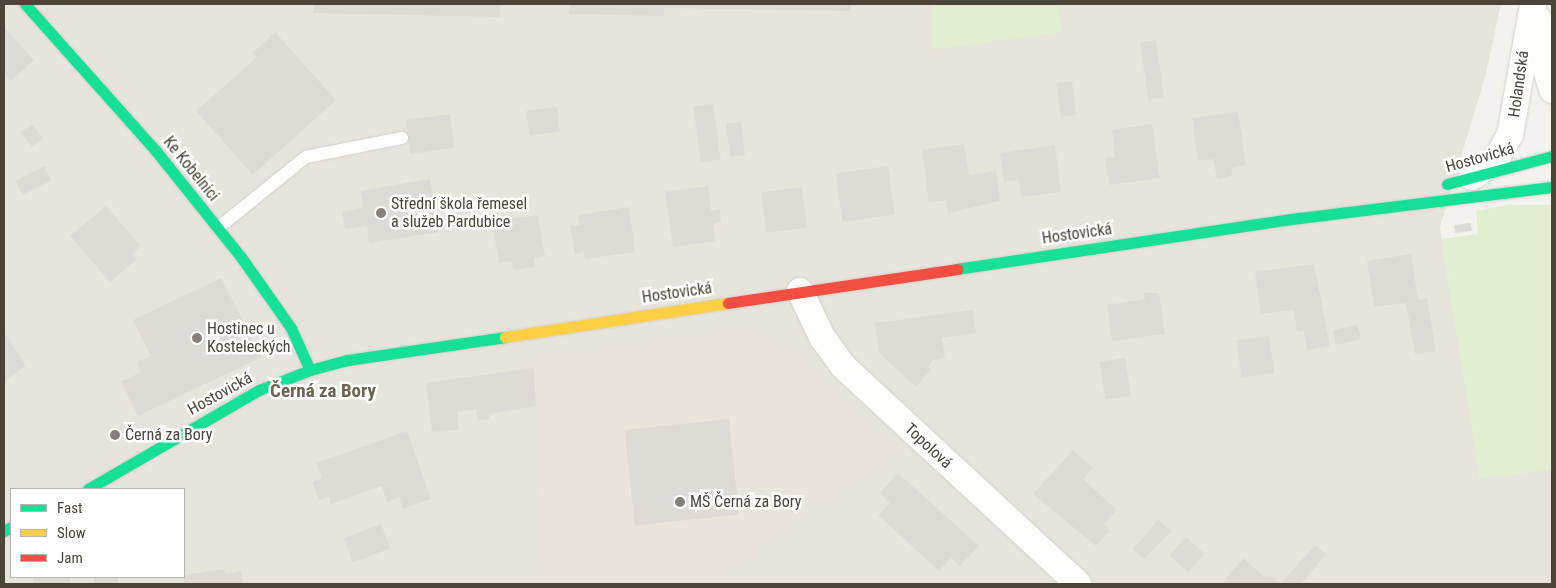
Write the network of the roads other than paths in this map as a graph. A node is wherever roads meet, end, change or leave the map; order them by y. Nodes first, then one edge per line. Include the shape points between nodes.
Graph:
1 (25, 4) edge
2 (1533, 4) edge
3 (1539, 4) edge
4 (1546, 4) edge
5 (1552, 24) edge
6 (1552, 90) edge
7 (402, 138) dead end
8 (1552, 156) edge
9 (1470, 178) junction
10 (1552, 188) edge
11 (1299, 218) junction
12 (218, 228) junction
13 (800, 292) junction
14 (310, 370) junction
15 (90, 488) edge
16 (1062, 580) edge

1 - 12 main road, Ke Kobelnici via 156,150
2 - 9 street, Holandská via 1510,135 1496,160
3 - 6 street, Holandská via 1541,53
4 - 5 street
7 - 12 lane via 306,157
8 - 9 main road, Hostovická
9 - 11 main road, Hostovická
10 - 11 main road, Hostovická
11 - 13 main road, Hostovická
12 - 14 main road, Ke Kobelnici via 291,328
13 - 14 main road, Hostovická via 409,349
13 - 16 street, Topolová via 822,337 844,367
14 - 15 main road, Hostovická via 233,404

